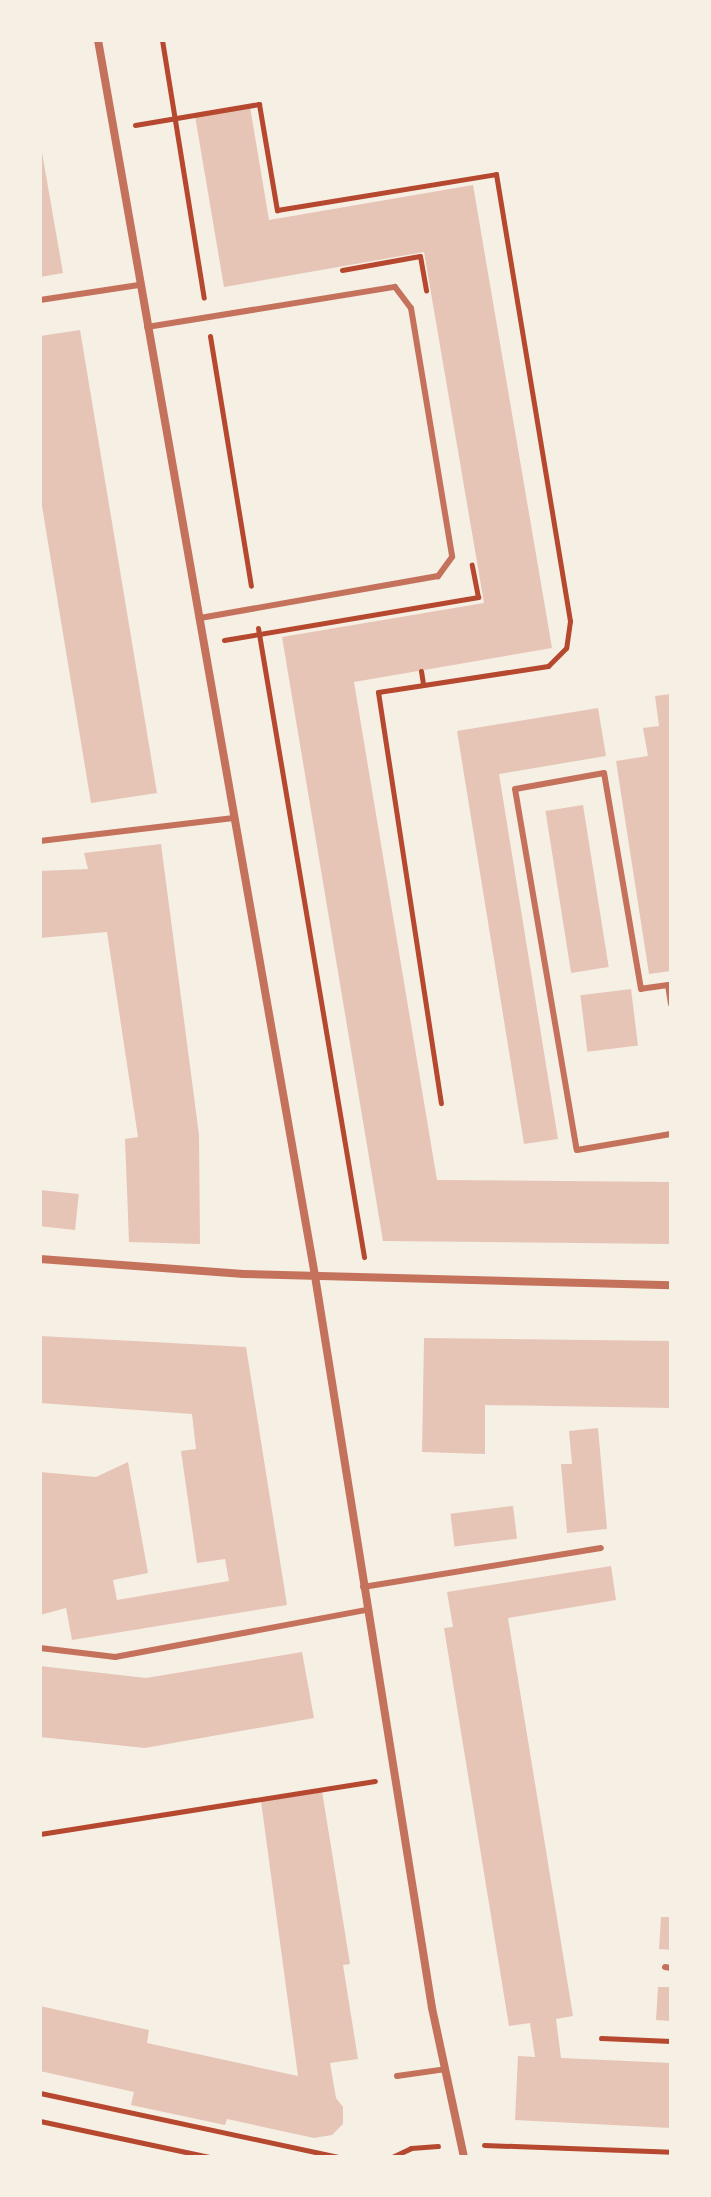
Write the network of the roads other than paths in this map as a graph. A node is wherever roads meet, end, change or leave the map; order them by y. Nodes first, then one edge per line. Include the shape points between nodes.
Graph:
1 (98, 40) edge
2 (139, 285) junction
3 (40, 300) edge
4 (146, 327) junction
5 (199, 618) junction
6 (234, 818) junction
7 (40, 841) edge
8 (671, 1004) edge
9 (671, 1134) edge
10 (40, 1259) edge
11 (315, 1276) junction
12 (671, 1285) edge
13 (601, 1548) dead end
14 (363, 1587) junction
15 (367, 1610) junction
16 (40, 1648) edge
17 (446, 2069) junction
18 (397, 2076) dead end
19 (464, 2157) edge

1 - 2 street
2 - 3 lane
2 - 4 street
4 - 5 street
4 - 5 lane via 395,287 411,308 452,557 438,576
5 - 6 street
6 - 7 lane
6 - 11 street
8 - 9 lane via 668,985 641,989 604,773 515,789 577,1150
10 - 11 street
11 - 12 street
11 - 14 street
13 - 14 lane
14 - 15 street
15 - 16 lane via 115,1657
15 - 17 street
17 - 18 lane
17 - 19 street

